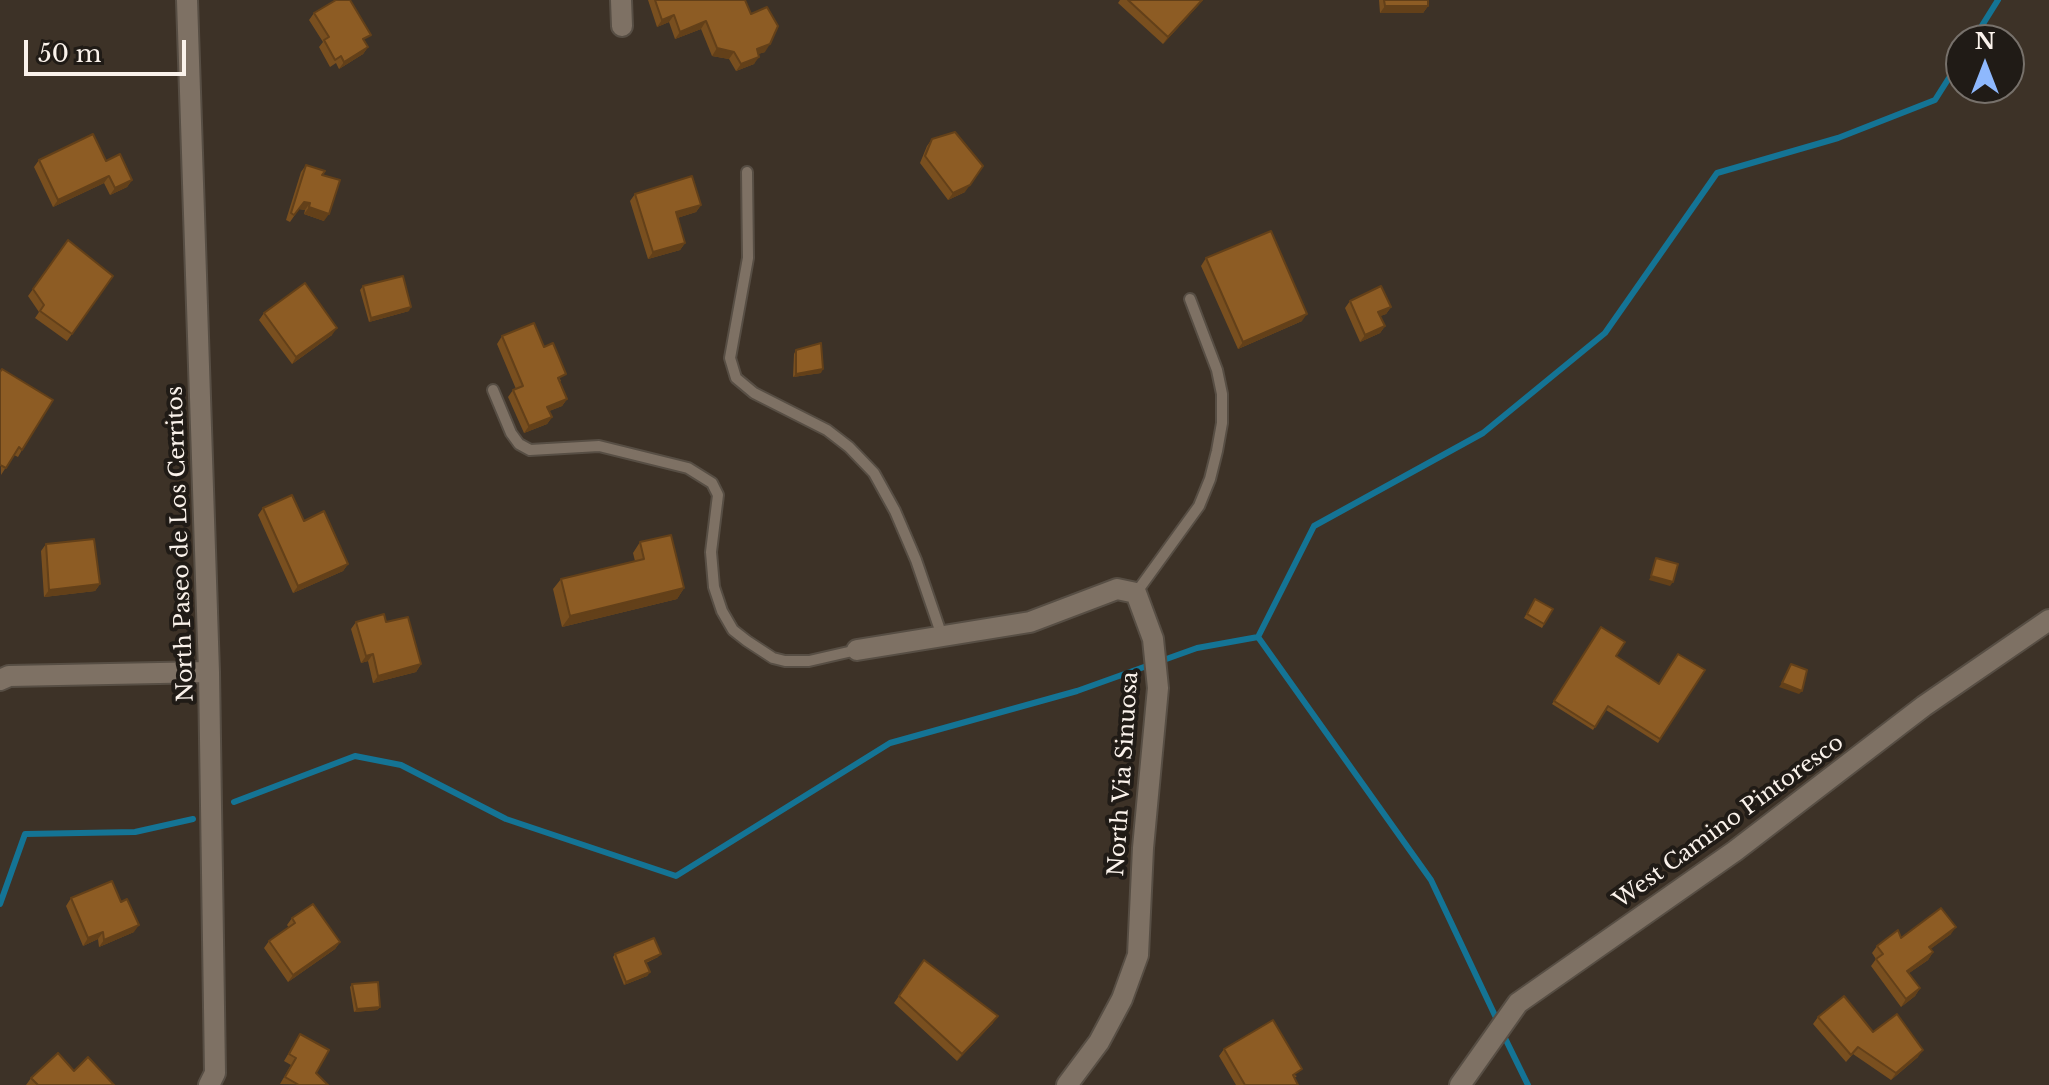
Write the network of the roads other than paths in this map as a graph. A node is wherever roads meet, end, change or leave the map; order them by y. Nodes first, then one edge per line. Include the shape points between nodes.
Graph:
1 (187, 0) edge
2 (621, 0) edge
3 (622, 26) dead end
4 (747, 172) dead end
5 (1190, 299) dead end
6 (493, 390) dead end
7 (1136, 593) junction
8 (2049, 620) edge
9 (942, 636) junction
10 (857, 650) joint
11 (209, 672) junction
12 (0, 680) edge
13 (209, 1085) edge
14 (1067, 1085) edge
15 (1460, 1085) edge

1 - 11 street, North Paseo de Los Cerritos
2 - 3 street
4 - 9 lane via 748,258 730,358 736,378 754,393 827,430 874,473 916,560
5 - 7 lane via 1222,394 1217,451 1199,506
6 - 10 lane via 511,433 530,450 599,446 688,468 712,483 718,495 711,552 714,587 733,630 747,641 785,661
7 - 9 street via 1117,589 1030,622
7 - 14 street, North Via Sinuosa via 1153,639 1158,688 1138,955 1099,1042
8 - 15 street, West Camino Pintoresco via 1518,1003
9 - 10 street
11 - 12 street
11 - 13 street, North Paseo de Los Cerritos via 215,1073

